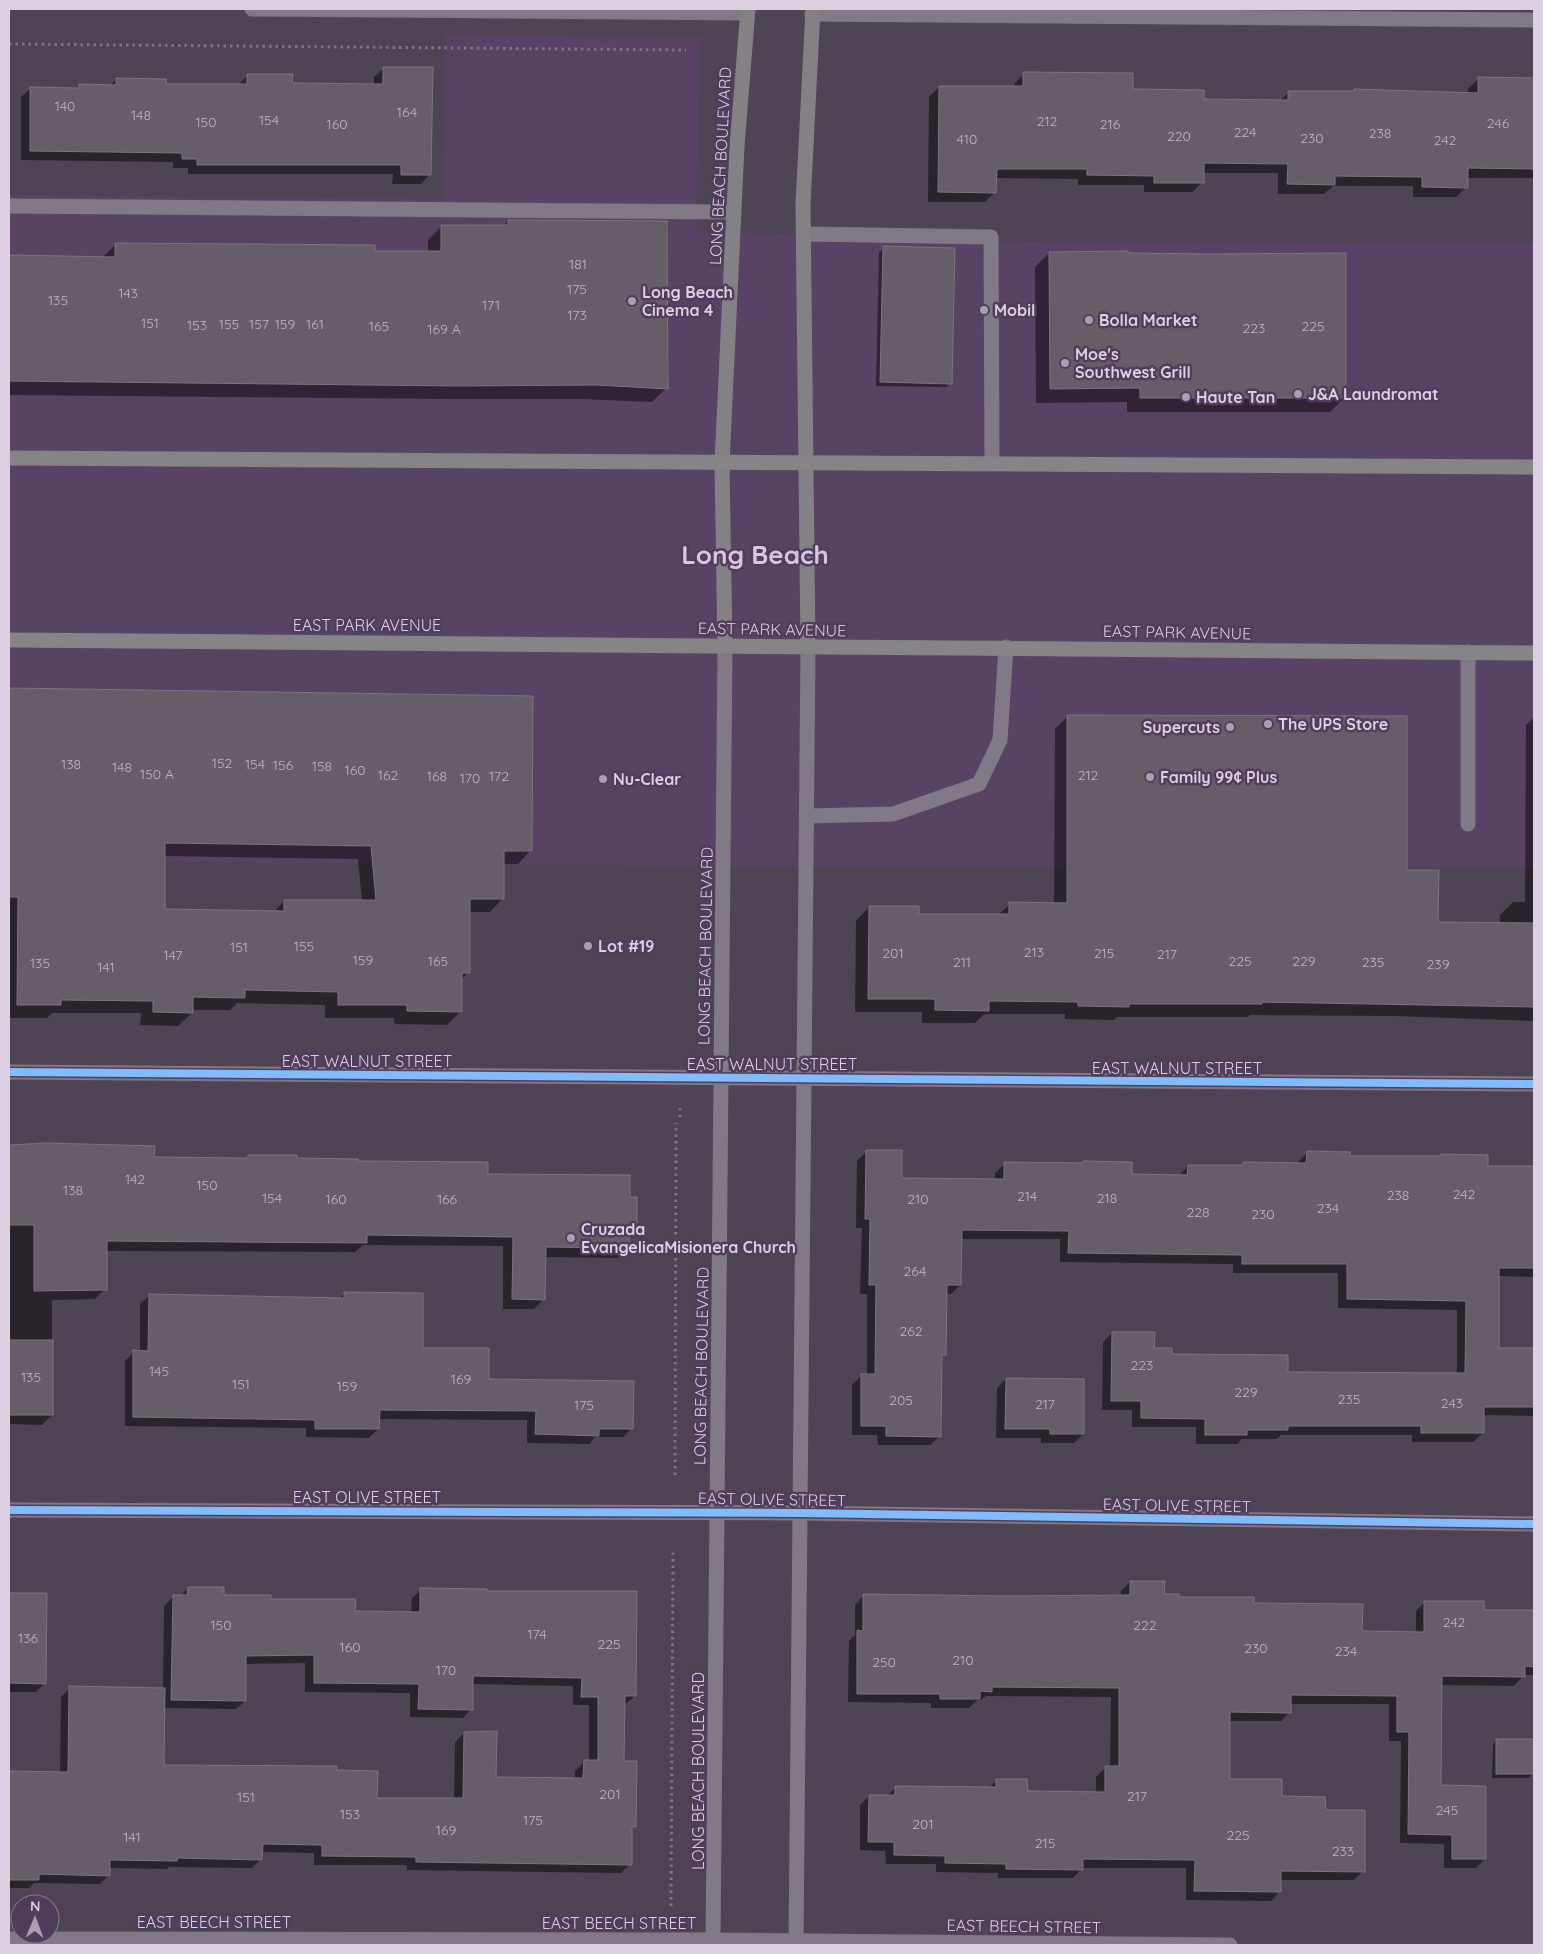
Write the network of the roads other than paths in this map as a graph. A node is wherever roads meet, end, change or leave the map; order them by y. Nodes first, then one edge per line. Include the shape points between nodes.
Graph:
1 (252, 9) edge
2 (747, 11) edge
3 (812, 12) edge
4 (914, 12) edge
5 (997, 12) edge
6 (1534, 20) edge
7 (9, 206) edge
8 (734, 212) junction
9 (804, 234) junction
10 (9, 458) edge
11 (722, 463) junction
12 (806, 463) junction
13 (992, 463) junction
14 (1534, 467) edge
15 (9, 640) edge
16 (726, 647) junction
17 (808, 647) junction
18 (1006, 647) junction
19 (1468, 652) junction
20 (1534, 652) edge
21 (806, 816) junction
22 (1468, 824) dead end
23 (9, 1072) edge
24 (722, 1078) junction
25 (804, 1079) junction
26 (1534, 1084) edge
27 (9, 1510) edge
28 (718, 1513) junction
29 (800, 1513) junction
30 (1534, 1524) edge
31 (9, 1939) edge
32 (714, 1943) edge
33 (796, 1943) edge
34 (1230, 1945) edge

1 - 2 street
2 - 8 main road, LONG BEACH BOULEVARD
3 - 4 street
3 - 9 main road
4 - 5 street
5 - 6 street
7 - 8 street
8 - 11 main road, LONG BEACH BOULEVARD
9 - 12 main road
9 - 13 street via 991,238
10 - 11 highway
11 - 12 highway
11 - 16 main road, LONG BEACH BOULEVARD
12 - 13 highway
12 - 17 main road
13 - 14 highway
15 - 16 highway, EAST PARK AVENUE
16 - 17 highway, EAST PARK AVENUE
16 - 24 street, LONG BEACH BOULEVARD
17 - 18 highway, EAST PARK AVENUE
17 - 21 street
18 - 19 highway, EAST PARK AVENUE
18 - 21 street via 1000,740 979,784 893,814
19 - 20 highway, EAST PARK AVENUE
19 - 22 street
21 - 25 street
23 - 24 street, EAST WALNUT STREET
24 - 25 street, EAST WALNUT STREET
24 - 28 street, LONG BEACH BOULEVARD
25 - 26 street, EAST WALNUT STREET
25 - 29 street
27 - 28 street, EAST OLIVE STREET
28 - 29 street, EAST OLIVE STREET
28 - 32 street, LONG BEACH BOULEVARD
29 - 30 street, EAST OLIVE STREET
29 - 33 street
31 - 32 street, EAST BEECH STREET
32 - 33 street, EAST BEECH STREET
33 - 34 street, EAST BEECH STREET

